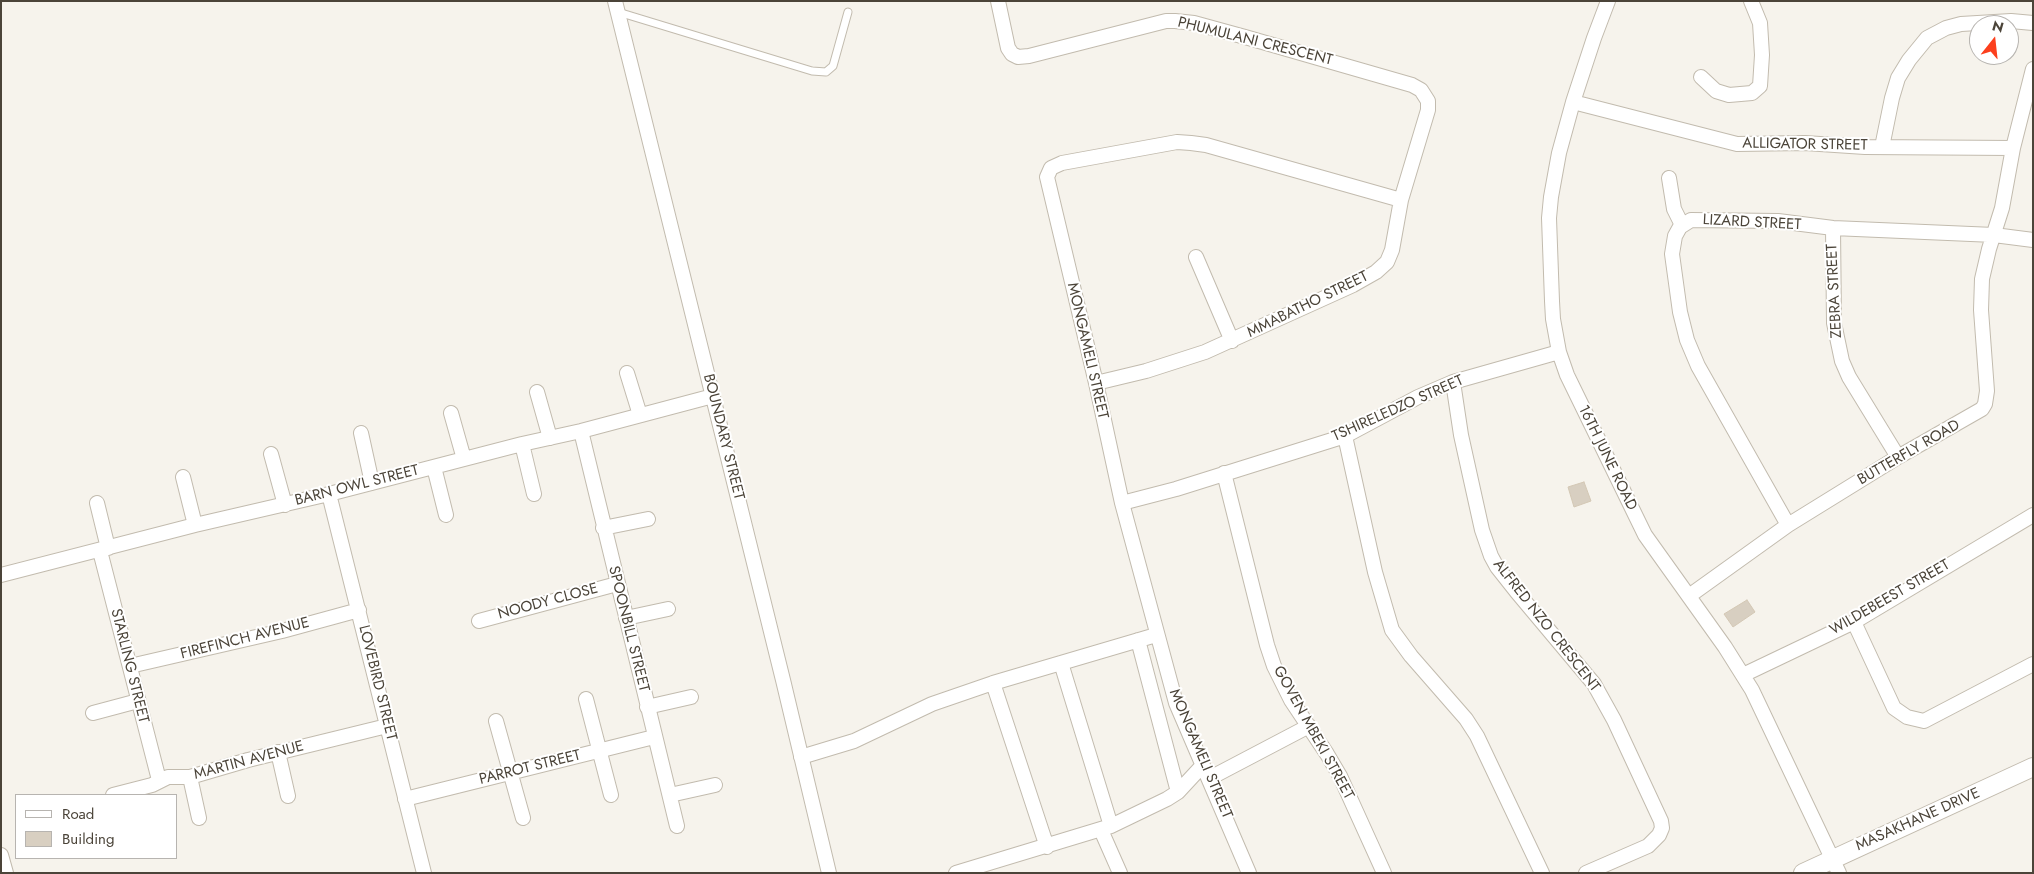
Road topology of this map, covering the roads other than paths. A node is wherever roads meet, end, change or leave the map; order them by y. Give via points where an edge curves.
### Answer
1 (998, 1) edge
2 (1608, 1) edge
3 (1751, 1) edge
4 (616, 6) edge
5 (848, 12) dead end
6 (2033, 23) edge
7 (2033, 69) edge
8 (1701, 77) dead end
9 (1428, 101) joint
10 (1573, 102) junction
11 (1882, 147) junction
12 (2013, 148) junction
13 (1669, 178) dead end
14 (1400, 200) junction
15 (1682, 225) junction
16 (1833, 228) junction
17 (1994, 235) junction
18 (2033, 240) edge
19 (1196, 257) dead end
20 (1232, 341) junction
21 (1560, 352) junction
22 (626, 373) dead end
23 (1453, 382) junction
24 (1096, 383) junction
25 (537, 392) dead end
26 (712, 396) junction
27 (452, 412) dead end
28 (640, 415) junction
29 (581, 431) junction
30 (361, 433) dead end
31 (1345, 436) junction
32 (550, 438) junction
33 (522, 444) junction
34 (271, 454) dead end
35 (1898, 457) junction
36 (464, 459) junction
37 (434, 467) junction
38 (1224, 473) junction
39 (184, 477) dead end
40 (372, 483) junction
41 (329, 494) junction
42 (534, 494) dead end
43 (97, 503) dead end
44 (1122, 503) junction
45 (285, 504) junction
46 (446, 515) dead end
47 (2033, 515) edge
48 (648, 519) dead end
49 (195, 525) junction
50 (1788, 526) junction
51 (603, 528) junction
52 (104, 549) junction
53 (1, 575) edge
54 (617, 584) junction
55 (1689, 596) junction
56 (668, 609) dead end
57 (359, 610) junction
58 (626, 618) junction
59 (479, 621) dead end
60 (1854, 622) junction
61 (1156, 634) junction
62 (1138, 640) junction
63 (1061, 663) junction
64 (2033, 664) edge
65 (130, 666) junction
66 (1743, 675) junction
67 (993, 683) junction
68 (691, 696) dead end
69 (586, 699) dead end
70 (138, 701) junction
71 (648, 708) junction
72 (93, 713) dead end
73 (496, 721) dead end
74 (387, 726) junction
75 (1309, 726) junction
76 (654, 737) junction
77 (599, 751) junction
78 (278, 752) junction
79 (801, 757) junction
80 (1203, 765) junction
81 (2033, 768) edge
82 (511, 773) junction
83 (190, 777) junction
84 (1210, 778) junction
85 (160, 780) junction
86 (715, 785) dead end
87 (1178, 792) junction
88 (118, 794) edge
89 (670, 794) junction
90 (288, 796) dead end
91 (611, 796) dead end
92 (405, 799) junction
93 (199, 818) dead end
94 (523, 818) dead end
95 (677, 826) dead end
96 (1106, 828) junction
97 (1047, 847) junction
98 (1, 855) edge
99 (1835, 866) edge
100 (998, 867) edge
101 (6, 873) edge
102 (424, 873) edge
103 (829, 873) edge
104 (956, 873) edge
105 (1120, 873) edge
106 (1249, 873) edge
107 (1384, 873) edge
108 (1542, 873) edge
109 (1586, 873) edge
110 (1802, 873) edge

1 - 9 street, PHUMULANI CRESCENT via 1008,48 1018,56 1030,56 1175,20 1236,34 1412,85 1421,90
2 - 10 street, 16TH JUNE ROAD
3 - 8 street via 1760,23 1760,86 1752,93 1729,94 1716,91
4 - 5 lane via 812,71 826,72 833,66
4 - 26 street, BOUNDARY STREET
6 - 11 street via 2011,20 1961,24 1933,34 1909,60 1898,78
7 - 12 street, BUTTERFLY ROAD
9 - 14 street, MMABATHO STREET
10 - 11 street, ALLIGATOR STREET via 1738,144
10 - 21 street, 16TH JUNE ROAD via 1556,165 1549,218 1553,319
11 - 12 street, ALLIGATOR STREET
12 - 17 street, BUTTERFLY ROAD
13 - 15 street via 1674,209
14 - 20 street, MMABATHO STREET via 1389,257 1376,272
14 - 24 street, MONGAMELI STREET via 1190,142 1056,165 1048,172 1048,182
15 - 16 street, LIZARD STREET via 1696,220 1778,221
15 - 50 street, LIZARD STREET via 1675,236 1672,254 1687,340 1698,366
16 - 17 street, LIZARD STREET
16 - 35 street, ZEBRA STREET via 1834,323 1842,361
17 - 18 street, LIZARD STREET
17 - 35 street, BUTTERFLY ROAD via 1985,265 1981,296 1985,404 1976,414
19 - 20 street
20 - 24 street, MMABATHO STREET via 1180,361
21 - 23 street, TSHIRELEDZO STREET
21 - 55 street, 16TH JUNE ROAD via 1567,375 1645,535
22 - 28 street
23 - 31 street, TSHIRELEDZO STREET
23 - 109 street, ALFRED NZO CRESCENT via 1460,435 1491,556 1594,684 1661,821 1659,835 1648,846
24 - 44 street, MONGAMELI STREET
25 - 32 street
26 - 28 street, BARN OWL STREET
26 - 79 street, BOUNDARY STREET
27 - 36 street
28 - 29 street, BARN OWL STREET
29 - 32 street, BARN OWL STREET
29 - 51 street, SPOONBILL STREET
30 - 40 street
31 - 38 street, TSHIRELEDZO STREET
31 - 108 street via 1375,572 1392,630 1477,736
32 - 33 street, BARN OWL STREET
33 - 36 street, BARN OWL STREET
33 - 42 street
34 - 45 street
35 - 50 street, BUTTERFLY ROAD
36 - 37 street, BARN OWL STREET
37 - 40 street, BARN OWL STREET
37 - 46 street
38 - 44 street, TSHIRELEDZO STREET
38 - 75 street, GOVEN MBEKI STREET via 1270,655 1291,700
39 - 49 street
40 - 41 street, BARN OWL STREET
41 - 45 street, BARN OWL STREET
41 - 57 street, LOVEBIRD STREET
43 - 52 street, STARLING STREET
44 - 61 street, MONGAMELI STREET
45 - 49 street, BARN OWL STREET
47 - 60 street, WILDEBEEST STREET
48 - 51 street
49 - 52 street, BARN OWL STREET
50 - 55 street, BUTTERFLY ROAD
51 - 54 street, SPOONBILL STREET
52 - 53 street, BARN OWL STREET
52 - 65 street, STARLING STREET
54 - 58 street, SPOONBILL STREET
54 - 59 street, NOODY CLOSE
55 - 66 street, 16TH JUNE ROAD
56 - 58 street
57 - 65 street, FIREFINCH AVENUE
57 - 74 street, LOVEBIRD STREET
58 - 71 street, SPOONBILL STREET
60 - 64 street via 1894,708 1907,718 1924,720
60 - 66 street, WILDEBEEST STREET
61 - 62 street
61 - 80 street, MONGAMELI STREET via 1176,703
62 - 63 street
62 - 87 street
63 - 67 street
63 - 96 street
65 - 70 street, STARLING STREET
66 - 99 street, 16TH JUNE ROAD
67 - 79 street via 932,704 854,741
67 - 97 street
68 - 71 street
69 - 77 street
70 - 72 street
70 - 85 street, STARLING STREET
71 - 76 street, SPOONBILL STREET
73 - 82 street
74 - 78 street, MARTIN AVENUE
74 - 92 street, LOVEBIRD STREET
75 - 84 street
75 - 107 street, GOVEN MBEKI STREET via 1340,776
76 - 77 street, PARROT STREET
76 - 89 street, SPOONBILL STREET
77 - 82 street, PARROT STREET
77 - 91 street
78 - 83 street, MARTIN AVENUE
78 - 90 street
79 - 103 street, BOUNDARY STREET
80 - 84 street, MONGAMELI STREET
80 - 87 street
81 - 99 street, MASAKHANE DRIVE
82 - 92 street, PARROT STREET
82 - 94 street
83 - 85 street, MARTIN AVENUE
83 - 93 street
84 - 106 street, MONGAMELI STREET
85 - 88 street, MARTIN AVENUE via 152,786
86 - 89 street
87 - 96 street
89 - 95 street, SPOONBILL STREET
92 - 102 street, LOVEBIRD STREET
96 - 97 street
96 - 105 street
97 - 100 street
98 - 101 street
99 - 110 street, MASAKHANE DRIVE
100 - 104 street

